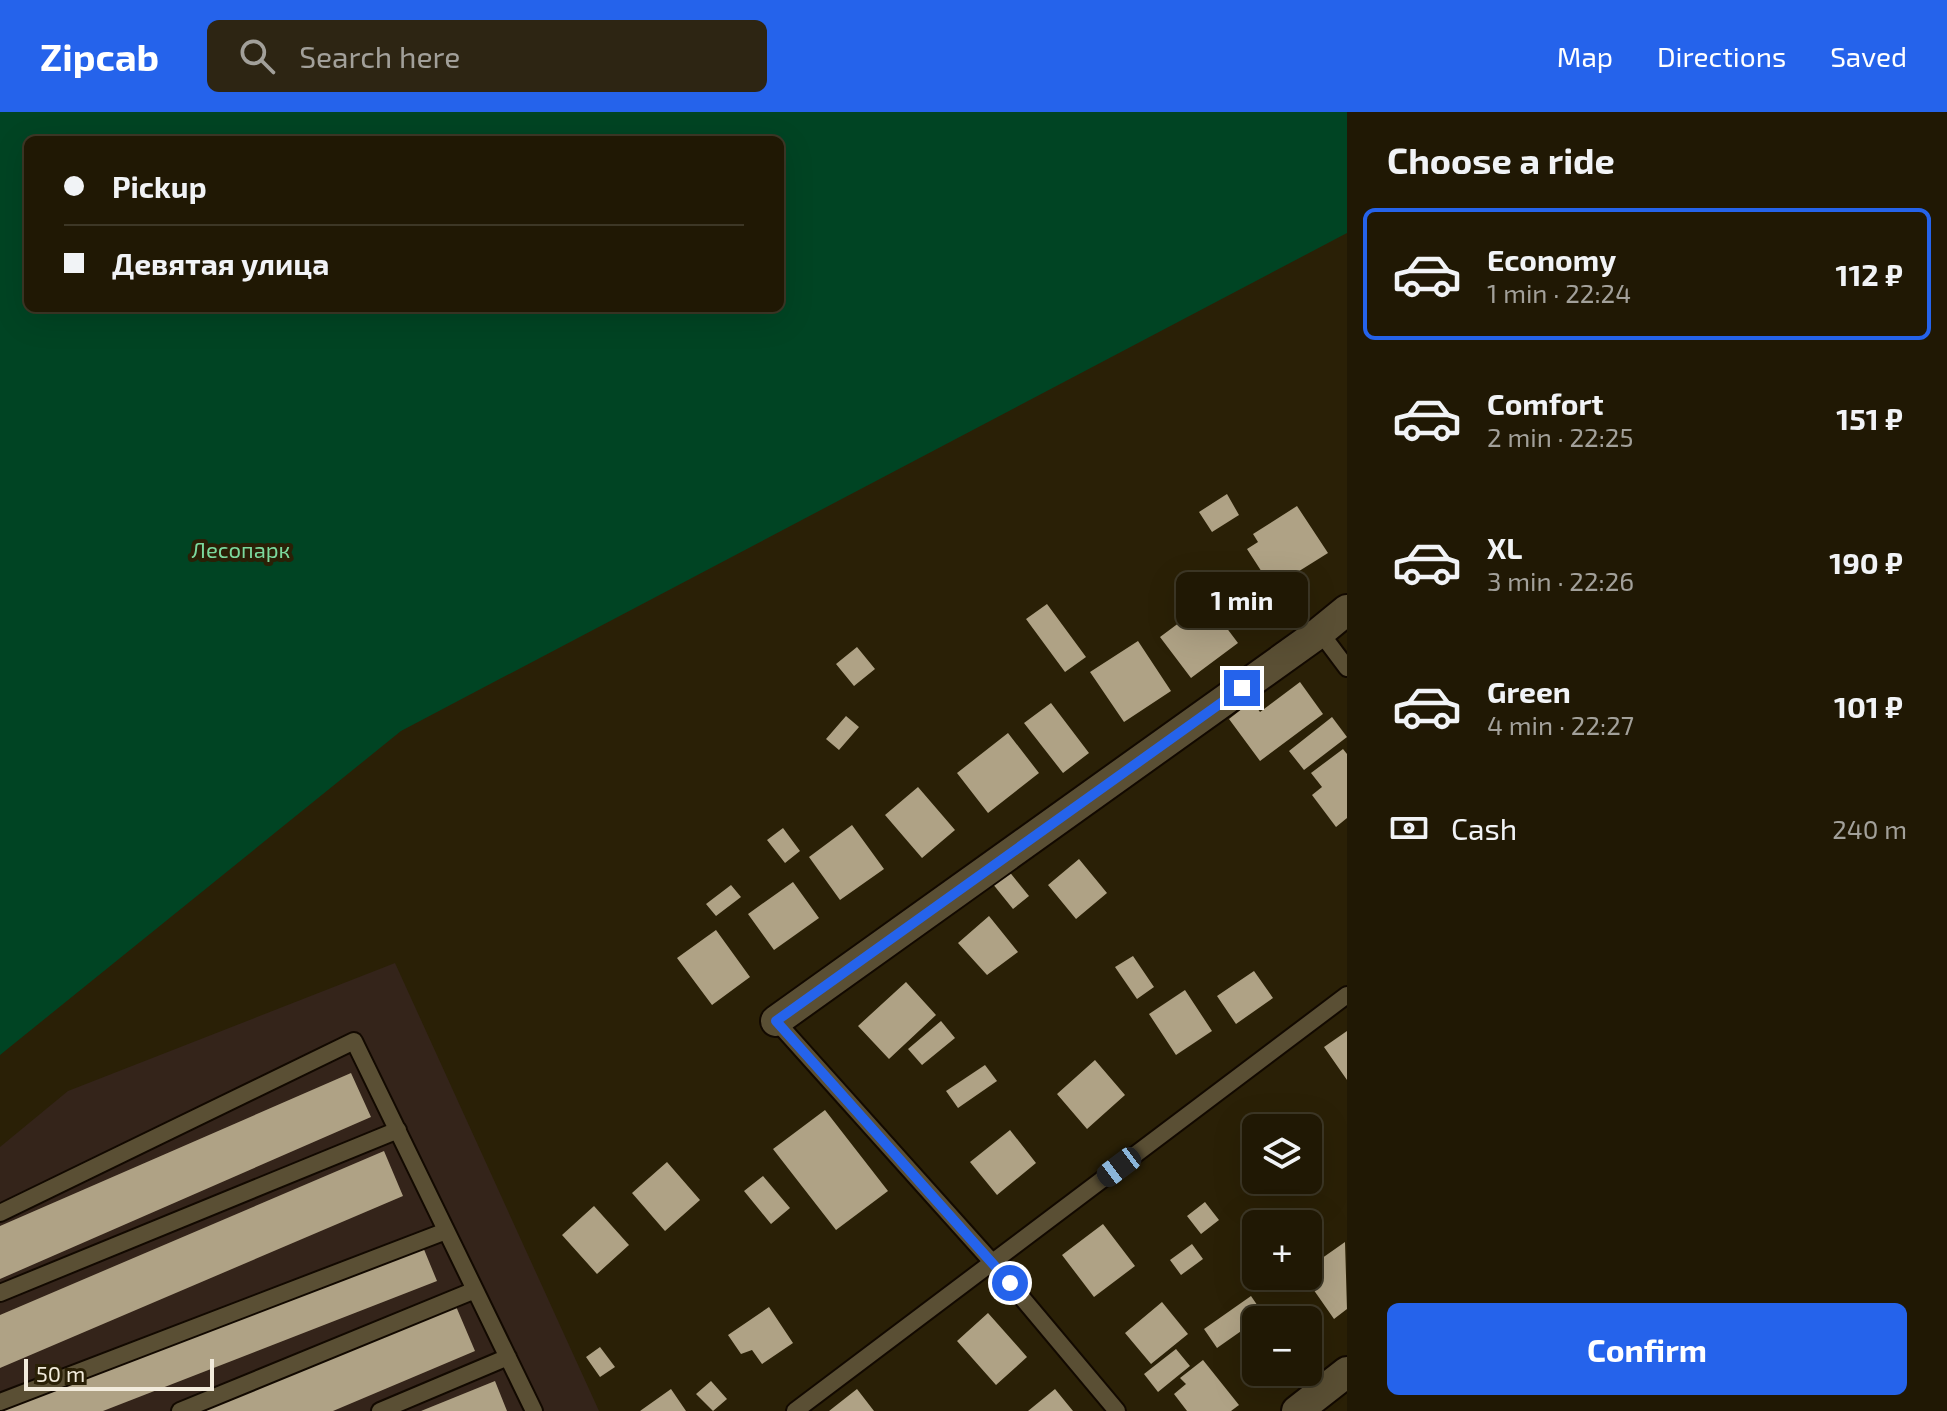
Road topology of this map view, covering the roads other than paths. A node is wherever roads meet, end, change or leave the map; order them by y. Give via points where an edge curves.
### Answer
1 (1347, 610) edge
2 (1320, 632) junction
3 (1347, 668) edge
4 (1347, 995) edge
5 (776, 1021) joint
6 (398, 1130) junction
7 (0, 1213) edge
8 (446, 1231) junction
9 (992, 1262) junction
10 (475, 1290) junction
11 (0, 1293) edge
12 (508, 1357) junction
13 (1347, 1372) edge
14 (0, 1402) edge
15 (180, 1411) edge
16 (380, 1411) edge
17 (534, 1411) edge
18 (795, 1411) edge
19 (1117, 1411) edge
20 (1297, 1411) edge

1 - 2 street
2 - 3 lane
2 - 5 street
4 - 9 lane
5 - 9 lane
6 - 7 lane via 354,1041
6 - 8 lane
6 - 11 lane
8 - 10 lane
8 - 14 lane
9 - 18 lane
9 - 19 lane
10 - 12 lane
10 - 15 lane
12 - 16 lane
12 - 17 lane
13 - 20 street

